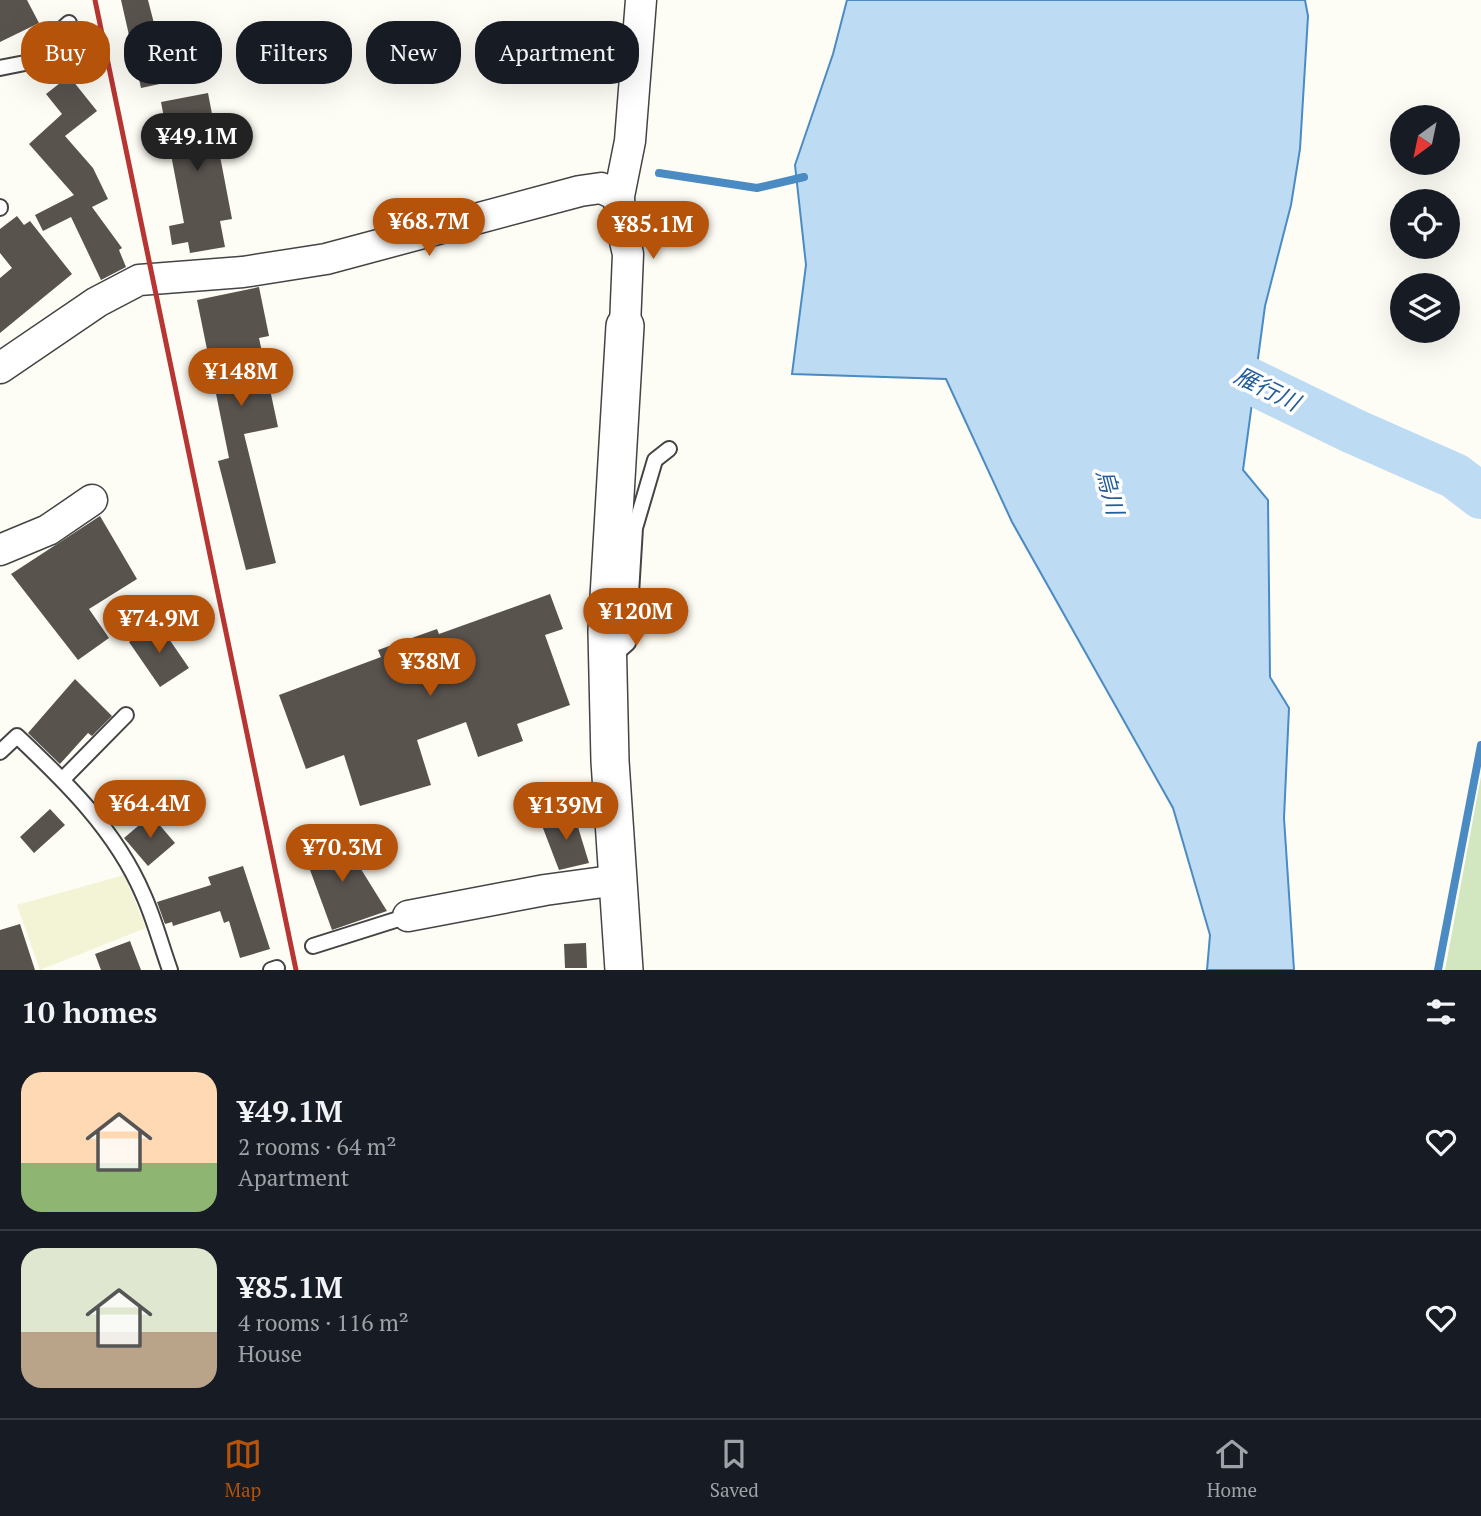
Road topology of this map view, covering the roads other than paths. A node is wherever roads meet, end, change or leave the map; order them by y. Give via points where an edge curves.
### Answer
1 (641, 0) edge
2 (21, 64) edge
3 (0, 68) edge
4 (619, 196) junction
5 (625, 326) joint
6 (0, 368) edge
7 (669, 449) dead end
8 (92, 500) dead end
9 (0, 550) edge
10 (608, 662) junction
11 (126, 715) dead end
12 (0, 752) edge
13 (63, 779) junction
14 (618, 880) junction
15 (408, 916) joint
16 (313, 946) dead end
17 (170, 970) edge
18 (624, 970) edge

1 - 4 street via 629,141
2 - 3 lane
4 - 5 street via 628,254
4 - 6 street via 601,188 580,191 288,267 139,279
5 - 10 street
7 - 10 lane via 655,460 635,528 628,643
8 - 9 street via 48,530
10 - 14 street
11 - 13 lane
12 - 13 lane via 17,736
13 - 17 lane via 110,834 143,893
14 - 15 street
14 - 18 street
15 - 16 lane

